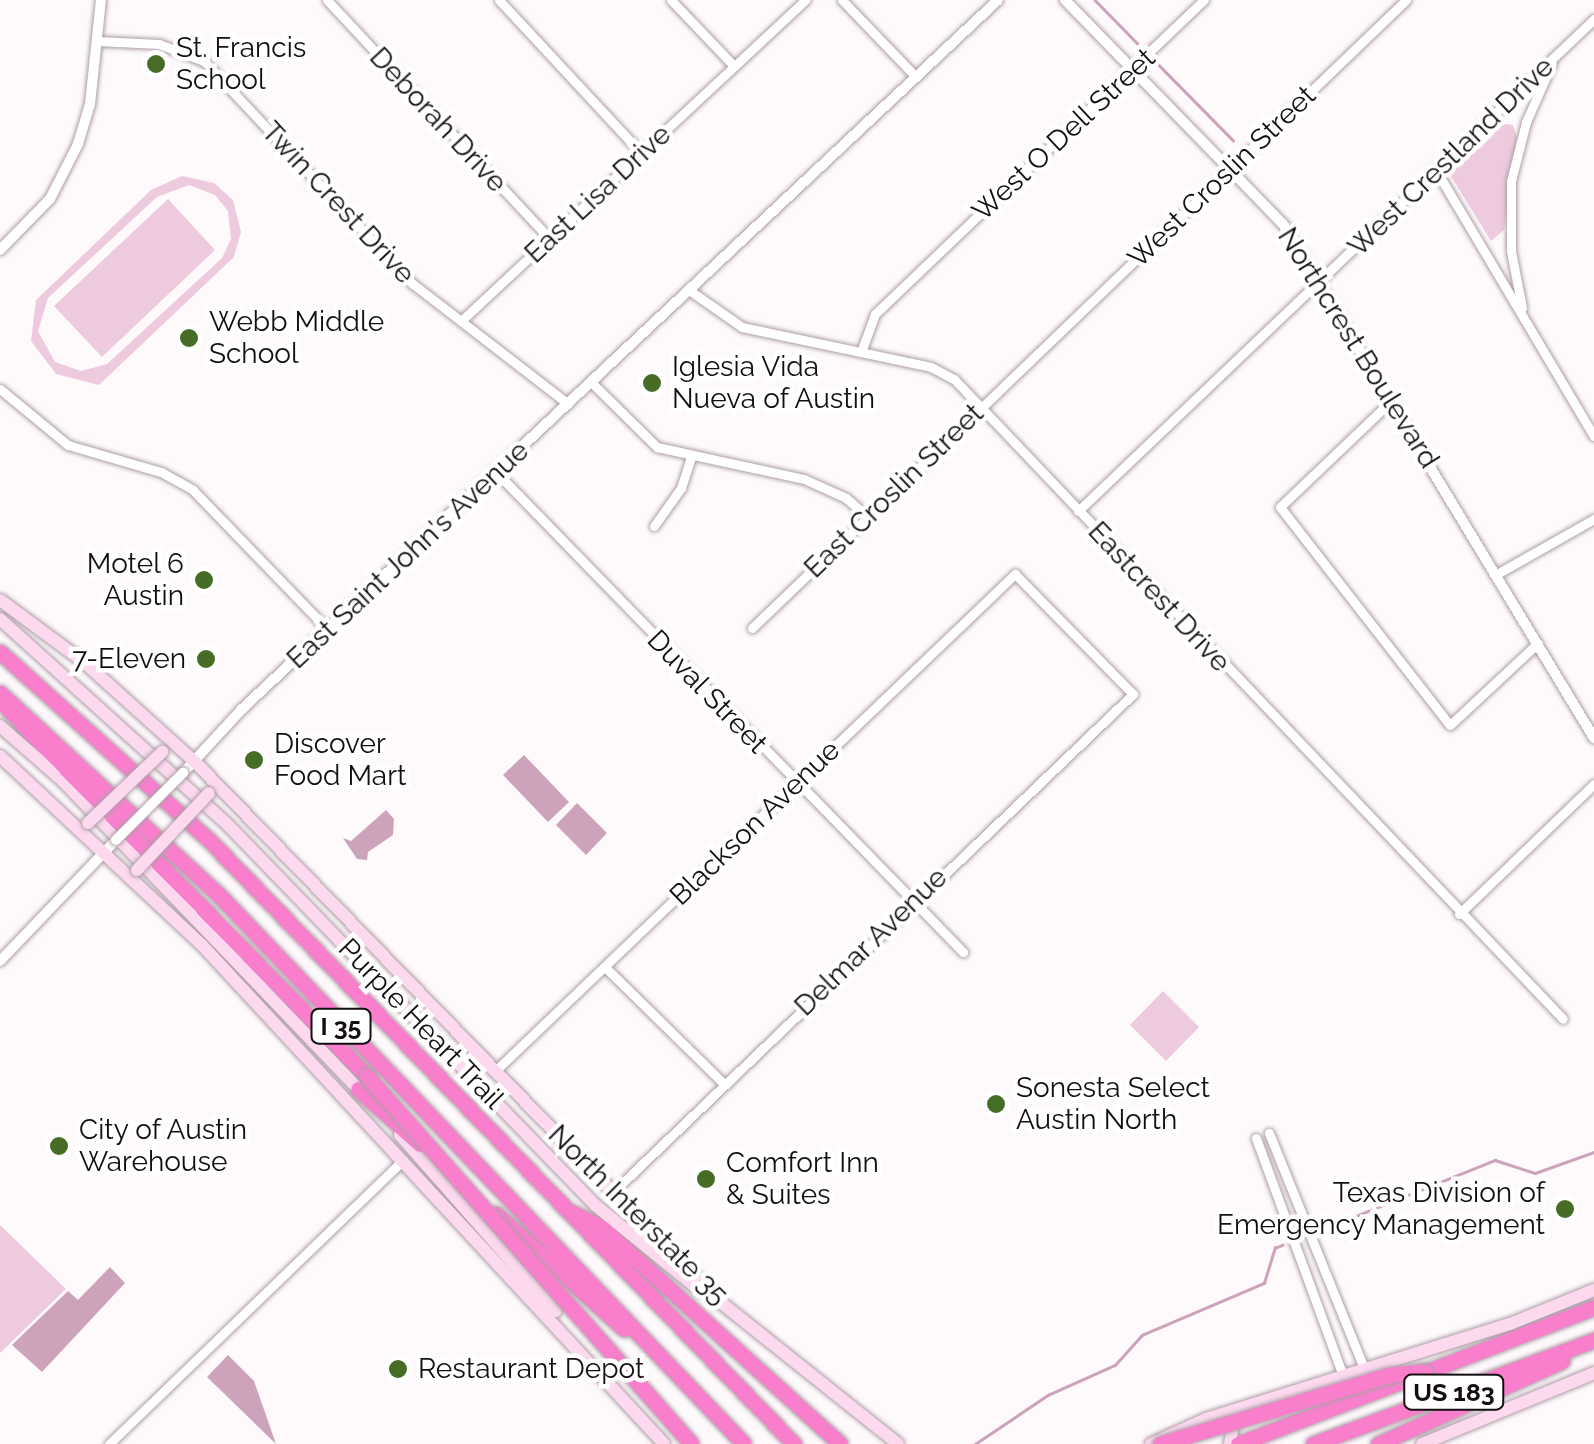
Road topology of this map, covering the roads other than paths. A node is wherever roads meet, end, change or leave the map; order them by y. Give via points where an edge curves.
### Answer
1 (100, 0) edge
2 (327, 0) edge
3 (499, 0) edge
4 (671, 0) edge
5 (805, 0) edge
6 (842, 0) edge
7 (998, 0) edge
8 (1065, 0) edge
9 (1204, 0) edge
10 (1406, 0) edge
11 (1594, 19) edge
12 (97, 42) junction
13 (1556, 56) junction
14 (734, 66) junction
15 (1134, 69) junction
16 (916, 77) junction
17 (641, 153) junction
18 (1230, 169) junction
19 (1436, 172) junction
20 (550, 239) junction
21 (0, 250) edge
22 (1319, 285) junction
23 (689, 290) junction
24 (461, 321) junction
25 (1526, 323) junction
26 (860, 352) junction
27 (1037, 354) joint
28 (591, 382) junction
29 (0, 388) edge
30 (1392, 400) junction
31 (568, 404) junction
32 (982, 407) junction
33 (1594, 436) edge
34 (692, 455) junction
35 (496, 472) junction
36 (1078, 511) junction
37 (867, 516) junction
38 (1594, 519) edge
39 (654, 526) dead end
40 (1495, 575) junction
41 (0, 600) edge
42 (0, 619) edge
43 (752, 628) dead end
44 (328, 630) junction
45 (1538, 643) junction
46 (0, 652) edge
47 (1133, 694) joint
48 (0, 696) edge
49 (0, 726) edge
50 (162, 733) junction
51 (1594, 738) edge
52 (0, 756) edge
53 (194, 761) junction
54 (796, 782) junction
55 (1594, 784) edge
56 (228, 795) junction
57 (66, 819) junction
58 (102, 854) junction
59 (138, 886) junction
60 (913, 901) junction
61 (1460, 914) junction
62 (963, 952) dead end
63 (0, 960) edge
64 (607, 969) junction
65 (1563, 1019) dead end
66 (494, 1072) junction
67 (362, 1083) junction
68 (724, 1084) junction
69 (1269, 1133) dead end
70 (1256, 1138) dead end
71 (404, 1158) junction
72 (612, 1193) junction
73 (562, 1208) junction
74 (1594, 1290) edge
75 (719, 1301) junction
76 (1594, 1308) edge
77 (1594, 1340) edge
78 (590, 1361) junction
79 (1363, 1366) junction
80 (674, 1369) junction
81 (1424, 1371) junction
82 (1342, 1373) junction
83 (1594, 1373) edge
84 (1251, 1406) junction
85 (108, 1444) edge
86 (664, 1444) edge
87 (691, 1444) edge
88 (744, 1444) edge
89 (794, 1444) edge
90 (840, 1444) edge
91 (898, 1444) edge
92 (1151, 1444) edge
93 (1160, 1444) edge
94 (1230, 1444) edge
95 (1238, 1444) edge
96 (1313, 1444) edge
97 (1378, 1444) edge
98 (1422, 1444) edge

1 - 12 street
2 - 20 street, Deborah Drive
3 - 17 street
4 - 14 street
5 - 14 street, East Lisa Drive
6 - 16 street
7 - 16 street, East Saint John's Avenue
8 - 15 street, Northcrest Boulevard
9 - 15 street, West O Dell Street
10 - 18 street, West Croslin Street
11 - 13 street, West Crestland Drive
12 - 21 street via 87,114 65,174 38,214
12 - 24 street, Twin Crest Drive via 160,44 204,61 413,284
13 - 19 street, West Crestland Drive
13 - 25 street via 1526,122 1511,181 1511,251
14 - 17 street, East Lisa Drive
15 - 18 street, Northcrest Boulevard
15 - 26 street, West O Dell Street via 874,314
16 - 23 street, East Saint John's Avenue
17 - 20 street, East Lisa Drive
18 - 22 street, Northcrest Boulevard via 1283,224
18 - 27 street, West Croslin Street
19 - 22 street, West Crestland Drive
19 - 25 street
20 - 24 street, East Lisa Drive
22 - 30 street, Northcrest Boulevard
22 - 36 street, West Crestland Drive
23 - 26 street, Eastcrest Drive via 742,328
23 - 28 street, East Saint John's Avenue
24 - 31 street, Twin Crest Drive
25 - 33 street
26 - 32 street, Eastcrest Drive via 940,370
27 - 32 street, East Croslin Street
28 - 31 street, East Saint John's Avenue
28 - 34 street via 648,440
29 - 44 street via 68,445 161,472 193,490
30 - 40 street, Northcrest Boulevard
30 - 45 street via 1280,507 1450,725
31 - 35 street, East Saint John's Avenue
32 - 36 street, Eastcrest Drive
32 - 37 street, East Croslin Street
34 - 37 street via 804,479
34 - 39 street
35 - 44 street, East Saint John's Avenue
35 - 54 street, Duval Street
36 - 61 street, Eastcrest Drive
37 - 43 street, East Croslin Street
38 - 40 street
40 - 45 street, Northcrest Boulevard
41 - 50 main road, North Interstate 35
42 - 75 main road via 226,822 595,1205
44 - 53 street, East Saint John's Avenue
45 - 51 street, Northcrest Boulevard
46 - 73 highway, Purple Heart Trail / I 35 via 208,840
47 - 54 street, Blackson Avenue via 1015,574
47 - 60 street, Delmar Avenue
48 - 67 highway
48 - 80 highway, Purple Heart Trail / I 35 via 217,894
49 - 67 main road
50 - 53 main road, North Interstate 35
50 - 57 main road, bridge via 162,752 88,823
52 - 57 main road
53 - 56 main road, North Interstate 35
53 - 58 street, East Saint John's Avenue, bridge
54 - 60 street, Duval Street
54 - 64 street, Blackson Avenue
55 - 61 street
56 - 59 main road, bridge via 209,793 137,870
56 - 66 main road, North Interstate 35
57 - 58 main road
58 - 59 main road
58 - 63 street, East Saint John's Avenue
59 - 71 main road
60 - 62 street, Duval Street
60 - 68 street, Delmar Avenue
61 - 65 street, Eastcrest Drive
64 - 66 street, Blackson Avenue
64 - 68 street
66 - 72 main road, North Interstate 35
67 - 78 main road via 548,1300
67 - 80 highway
67 - 87 highway, bridge
68 - 72 street, Delmar Avenue
69 - 79 street
70 - 82 street
71 - 78 main road
71 - 85 street
72 - 75 main road, North Interstate 35
73 - 89 highway, Purple Heart Trail / I 35
73 - 90 highway via 602,1228
74 - 79 main road via 1510,1324
75 - 91 main road, North Interstate 35
76 - 81 highway, US 183
77 - 96 highway, US 183
77 - 97 highway
78 - 86 main road
79 - 82 main road
80 - 88 highway, Purple Heart Trail / I 35
81 - 93 highway, bridge via 1388,1375
81 - 95 highway, US 183, bridge
82 - 84 main road
83 - 98 main road
84 - 92 main road
84 - 94 main road via 1228,1427

